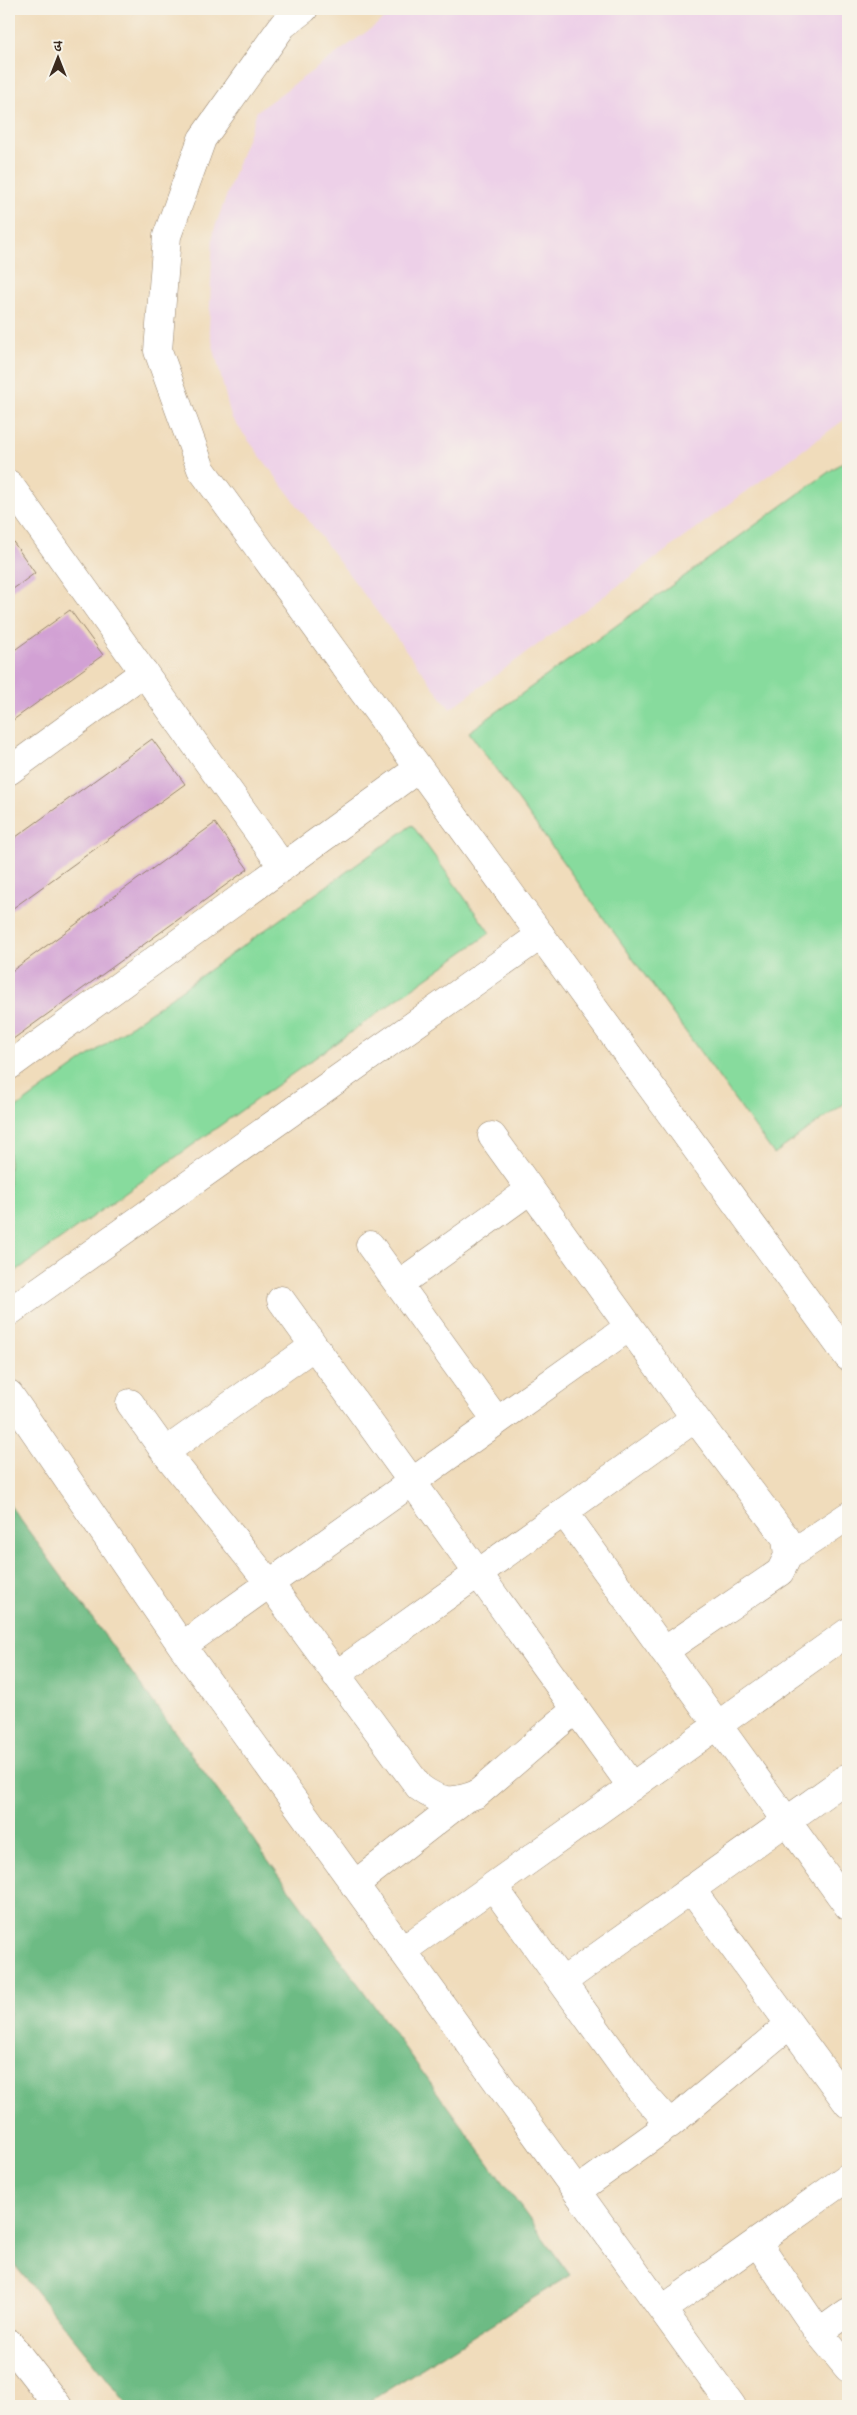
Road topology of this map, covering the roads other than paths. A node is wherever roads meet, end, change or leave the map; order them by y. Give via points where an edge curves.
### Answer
1 (304, 9) edge
2 (9, 484) edge
3 (144, 672) junction
4 (419, 768) junction
5 (9, 771) edge
6 (283, 867) junction
7 (541, 935) junction
8 (9, 1066) edge
9 (492, 1136) dead end
10 (530, 1190) junction
11 (370, 1245) dead end
12 (399, 1284) junction
13 (280, 1300) dead end
14 (9, 1312) edge
15 (629, 1327) junction
16 (314, 1346) junction
17 (848, 1357) edge
18 (9, 1394) edge
19 (130, 1404) dead end
20 (695, 1418) junction
21 (497, 1421) junction
22 (165, 1452) junction
23 (412, 1482) junction
24 (564, 1512) junction
25 (848, 1516) edge
26 (788, 1556) junction
27 (478, 1574) junction
28 (269, 1583) junction
29 (848, 1632) edge
30 (182, 1646) junction
31 (664, 1650) junction
32 (336, 1675) junction
33 (576, 1709) junction
34 (718, 1725) junction
35 (848, 1777) edge
36 (632, 1787) junction
37 (463, 1800) junction
38 (787, 1821) junction
39 (354, 1884) junction
40 (493, 1886) junction
41 (692, 1889) junction
42 (848, 1906) edge
43 (402, 1951) junction
44 (562, 1982) junction
45 (789, 2025) junction
46 (848, 2104) edge
47 (670, 2124) junction
48 (848, 2178) edge
49 (577, 2191) junction
50 (757, 2242) junction
51 (663, 2309) junction
52 (848, 2312) edge
53 (819, 2333) junction
54 (9, 2343) edge
55 (848, 2368) edge
56 (58, 2406) edge
57 (732, 2406) edge

1 - 4 street via 283,25 202,139 167,236 158,351 201,468
2 - 3 street
3 - 5 street
3 - 6 street
4 - 6 street
4 - 7 street
6 - 8 street
7 - 14 street
7 - 17 street
9 - 10 street
10 - 12 street
10 - 15 street
11 - 12 street
12 - 21 street
13 - 16 street
15 - 20 street
15 - 21 street
16 - 22 street
16 - 23 street
18 - 30 street
19 - 22 street
20 - 24 street
20 - 26 street via 786,1538
21 - 23 street
22 - 28 street
23 - 27 street
23 - 28 street
24 - 27 street
24 - 31 street
25 - 26 street
26 - 31 street via 780,1572
27 - 32 street
27 - 33 street
28 - 30 street
28 - 32 street
29 - 34 street
30 - 39 street
31 - 34 street
32 - 37 street via 419,1787 432,1797
33 - 36 street
33 - 37 street via 477,1794
34 - 36 street
34 - 38 street
35 - 38 street
36 - 40 street
37 - 39 street
38 - 41 street
38 - 42 street
39 - 43 street
40 - 43 street
40 - 44 street
41 - 44 street
41 - 45 street
43 - 49 street
44 - 47 street via 639,2089
45 - 46 street
45 - 47 street
47 - 49 street
48 - 50 street
49 - 51 street
50 - 51 street
50 - 53 street
51 - 57 street
52 - 53 street
53 - 55 street
54 - 56 street

